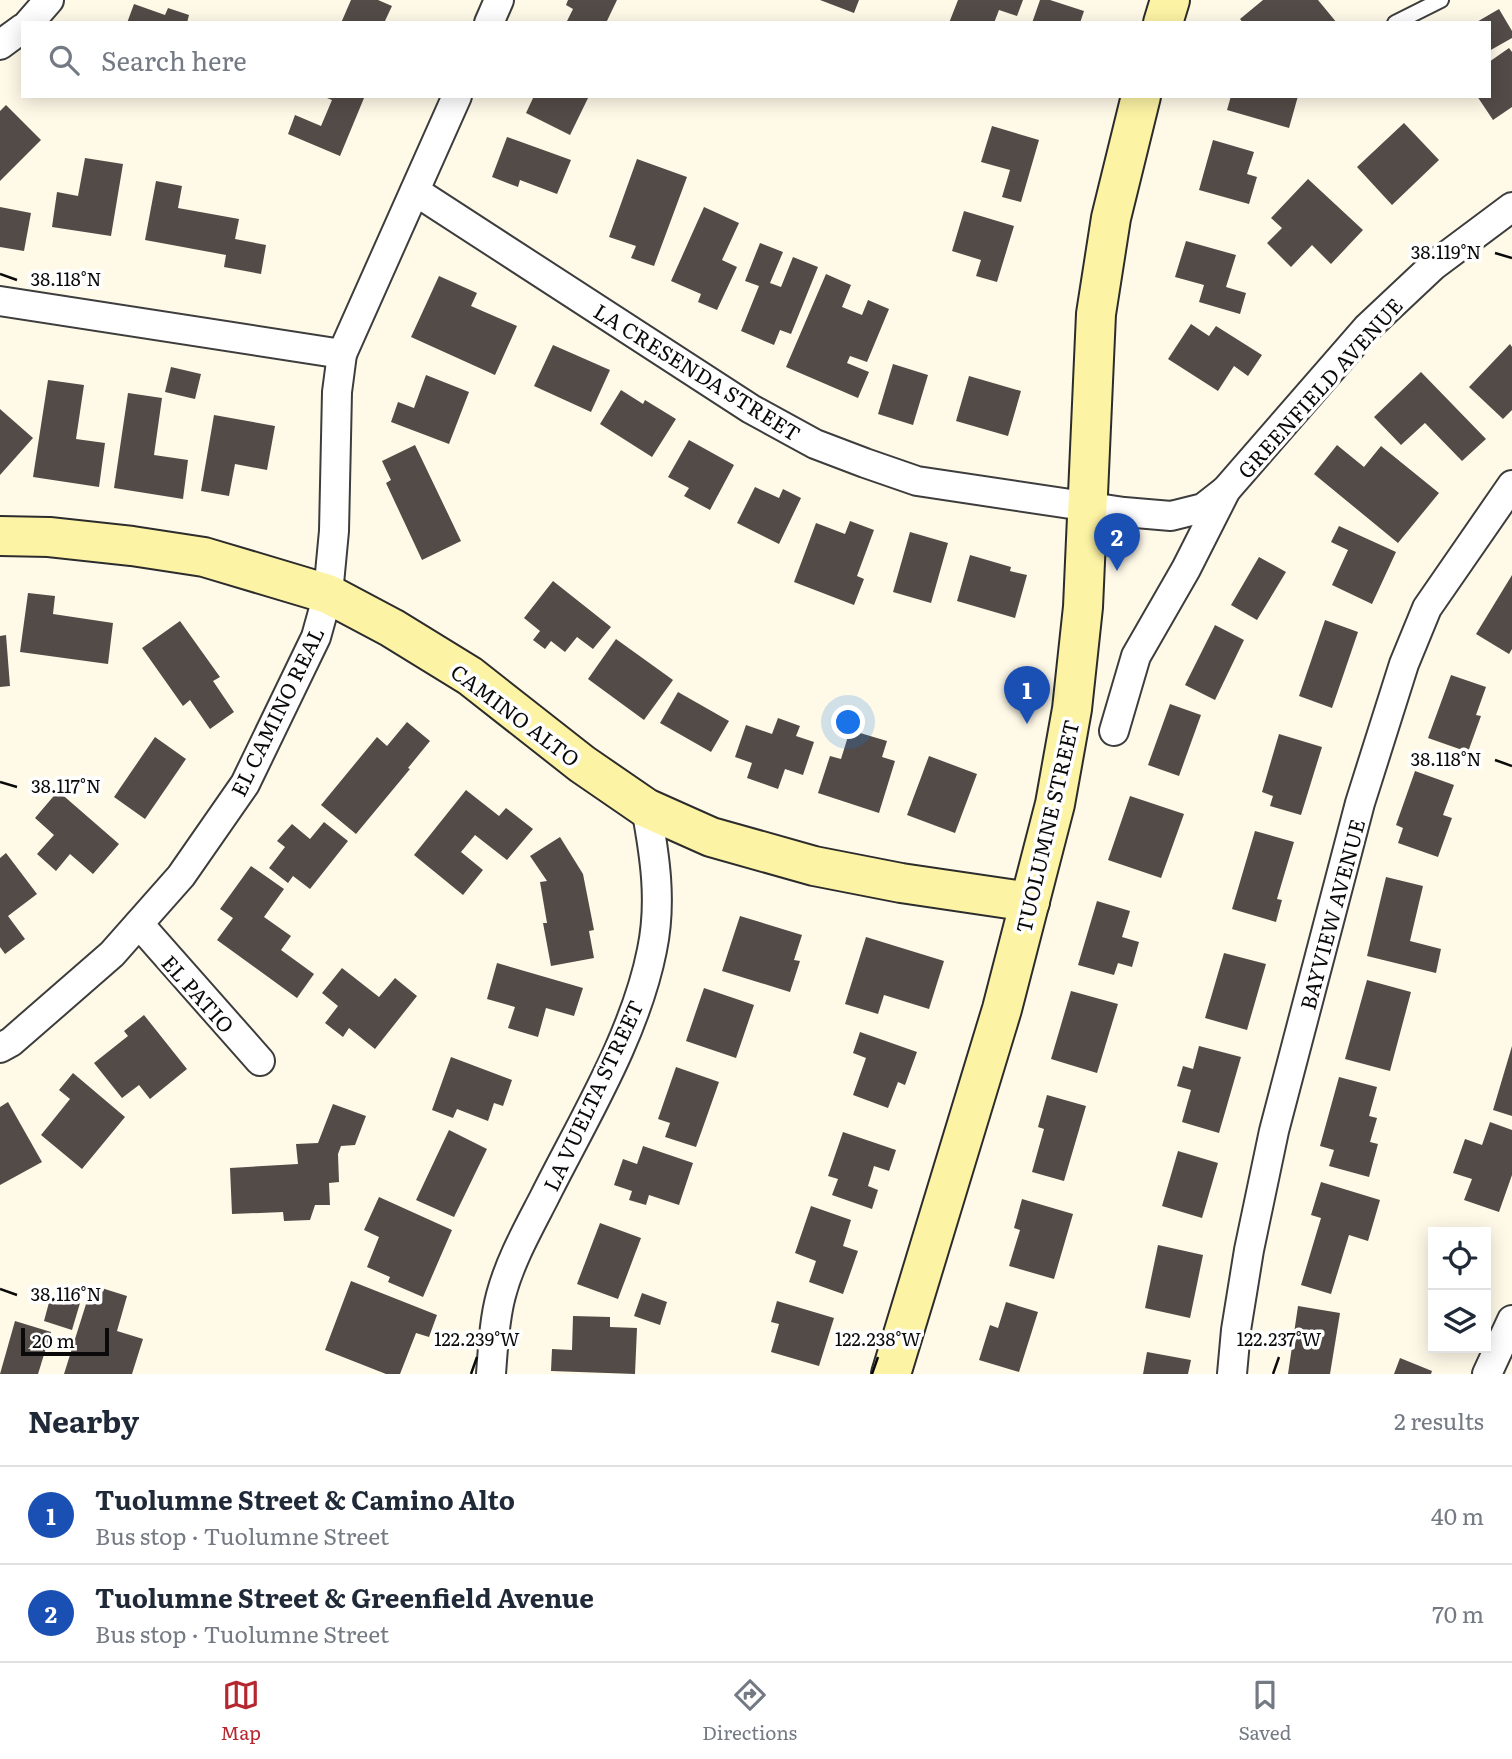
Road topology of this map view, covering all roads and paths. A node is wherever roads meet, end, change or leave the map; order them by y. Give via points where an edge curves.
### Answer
1 (49, 0) edge
2 (499, 0) edge
3 (1170, 0) edge
4 (1441, 0) edge
5 (31, 21) edge
6 (490, 21) edge
7 (1164, 21) edge
8 (1399, 21) edge
9 (21, 29) edge
10 (0, 45) edge
11 (456, 98) edge
12 (1141, 98) edge
13 (415, 191) junction
14 (1512, 207) edge
15 (0, 302) edge
16 (342, 354) junction
17 (1512, 485) edge
18 (1226, 490) junction
19 (1088, 506) junction
20 (0, 536) edge
21 (328, 594) junction
22 (1114, 731) dead end
23 (646, 808) junction
24 (1030, 902) junction
25 (139, 924) junction
26 (0, 1048) edge
27 (260, 1061) dead end
28 (1512, 1320) edge
29 (491, 1374) edge
30 (891, 1374) edge
31 (1232, 1374) edge
32 (1487, 1374) edge

1 - 5 street
2 - 6 street
3 - 7 main road
4 - 8 lane
9 - 10 street
11 - 13 street, EL CAMINO REAL
12 - 19 main road, TUOLUMNE STREET via 1104,257 1096,314
13 - 16 street, EL CAMINO REAL
13 - 19 street, LA CRESENDA STREET via 751,409 815,444 917,481
14 - 18 street, GREENFIELD AVENUE via 1433,266 1367,328
15 - 16 street
16 - 21 street, EL CAMINO REAL
17 - 31 street, BAYVIEW AVENUE via 1427,608 1404,664 1360,803 1272,1144 1249,1250
18 - 19 street, GREENFIELD AVENUE via 1203,508 1171,516
18 - 22 street, GREENFIELD AVENUE via 1136,656
19 - 24 main road, TUOLUMNE STREET via 1072,709 1055,804
20 - 21 main road, CAMINO ALTO via 49,537 204,557
21 - 23 main road, CAMINO ALTO via 470,676
21 - 25 street, EL CAMINO REAL via 316,637 245,784 181,876
23 - 24 main road, CAMINO ALTO via 711,837 814,866
23 - 29 street, LA VUELTA STREET via 657,863 652,950 634,1013 518,1249 501,1295
24 - 30 main road, TUOLUMNE STREET
25 - 26 street, EL CAMINO REAL via 112,954
25 - 27 street, EL PATIO
28 - 32 street

